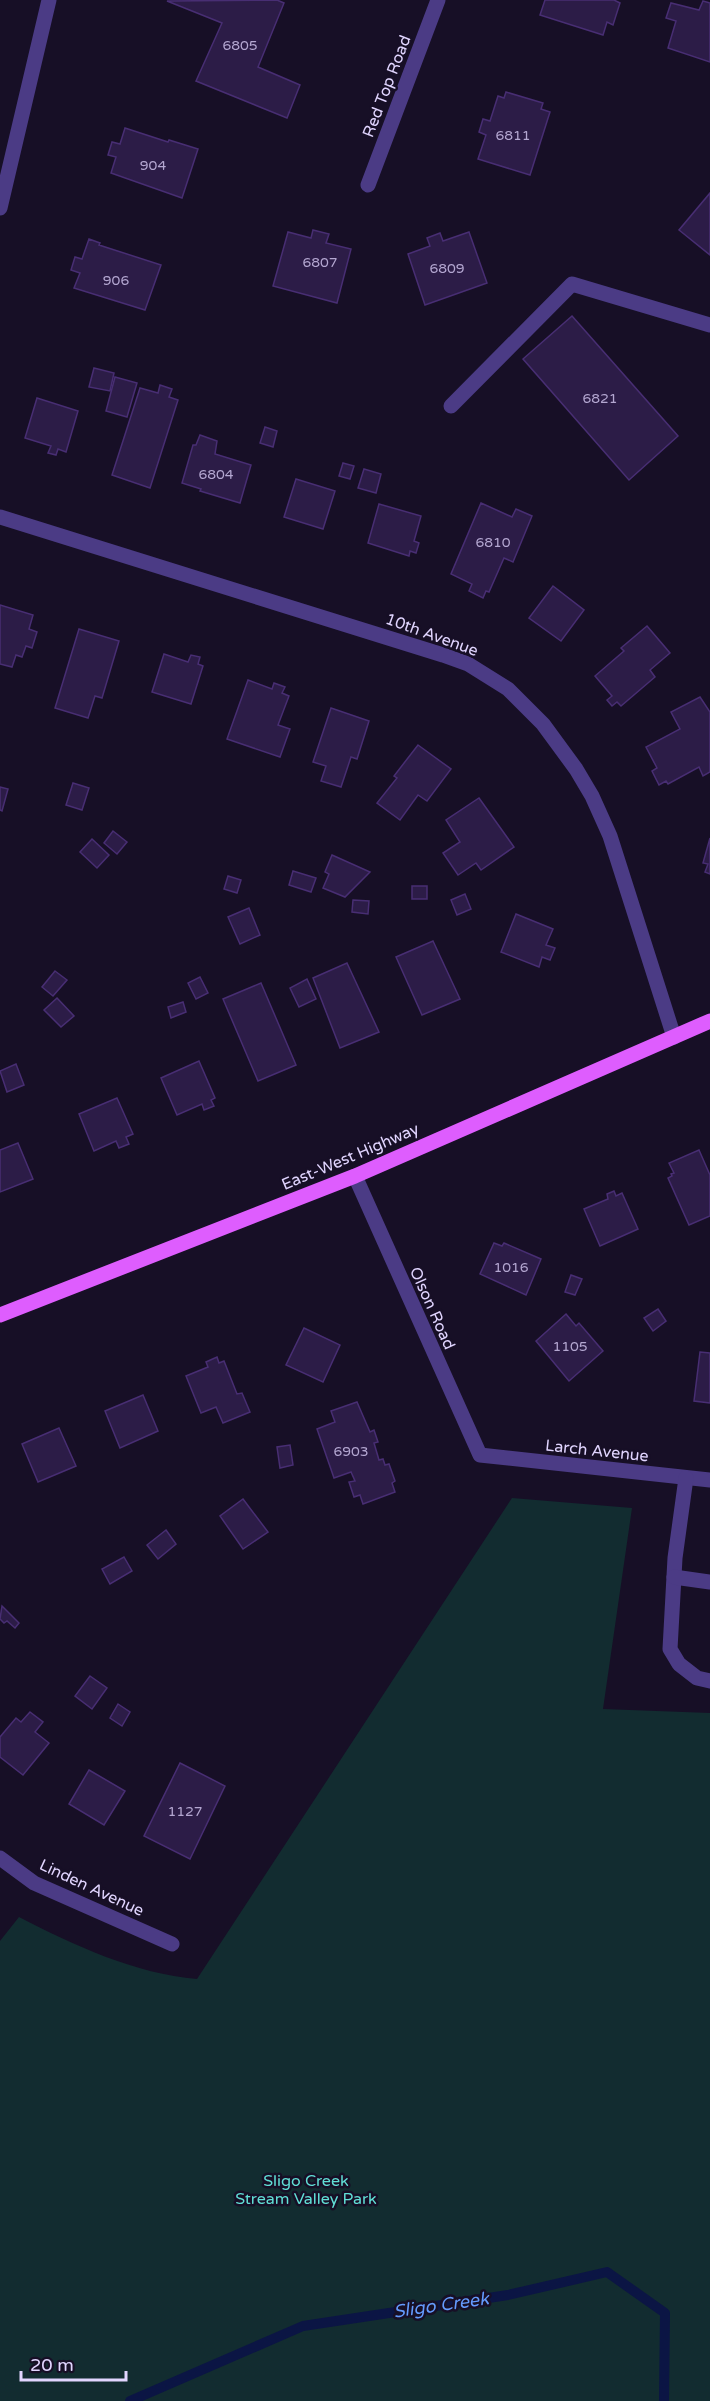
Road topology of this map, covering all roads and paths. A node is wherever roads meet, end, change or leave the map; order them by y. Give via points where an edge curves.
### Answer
1 (49, 0) edge
2 (438, 0) edge
3 (368, 185) dead end
4 (0, 208) edge
5 (710, 325) edge
6 (451, 406) dead end
7 (0, 516) edge
8 (710, 1021) edge
9 (674, 1037) junction
10 (355, 1176) junction
11 (0, 1315) edge
12 (480, 1455) joint
13 (686, 1478) junction
14 (710, 1480) edge
15 (674, 1577) junction
16 (710, 1582) edge
17 (710, 1681) edge
18 (0, 1858) edge
19 (172, 1944) dead end

1 - 4 street
2 - 3 street, Red Top Road
5 - 6 street via 572,284
7 - 9 street, 10th Avenue via 443,654 468,664 508,689 543,724 592,796 610,836
8 - 9 main road, East-West Highway
9 - 10 main road, East-West Highway
10 - 11 main road, East-West Highway
10 - 12 street, Olson Road
12 - 13 street, Larch Avenue
13 - 14 street, Larch Avenue
13 - 15 street
15 - 16 street
15 - 17 street via 670,1649 679,1664 697,1678
18 - 19 street, Linden Avenue via 34,1883

